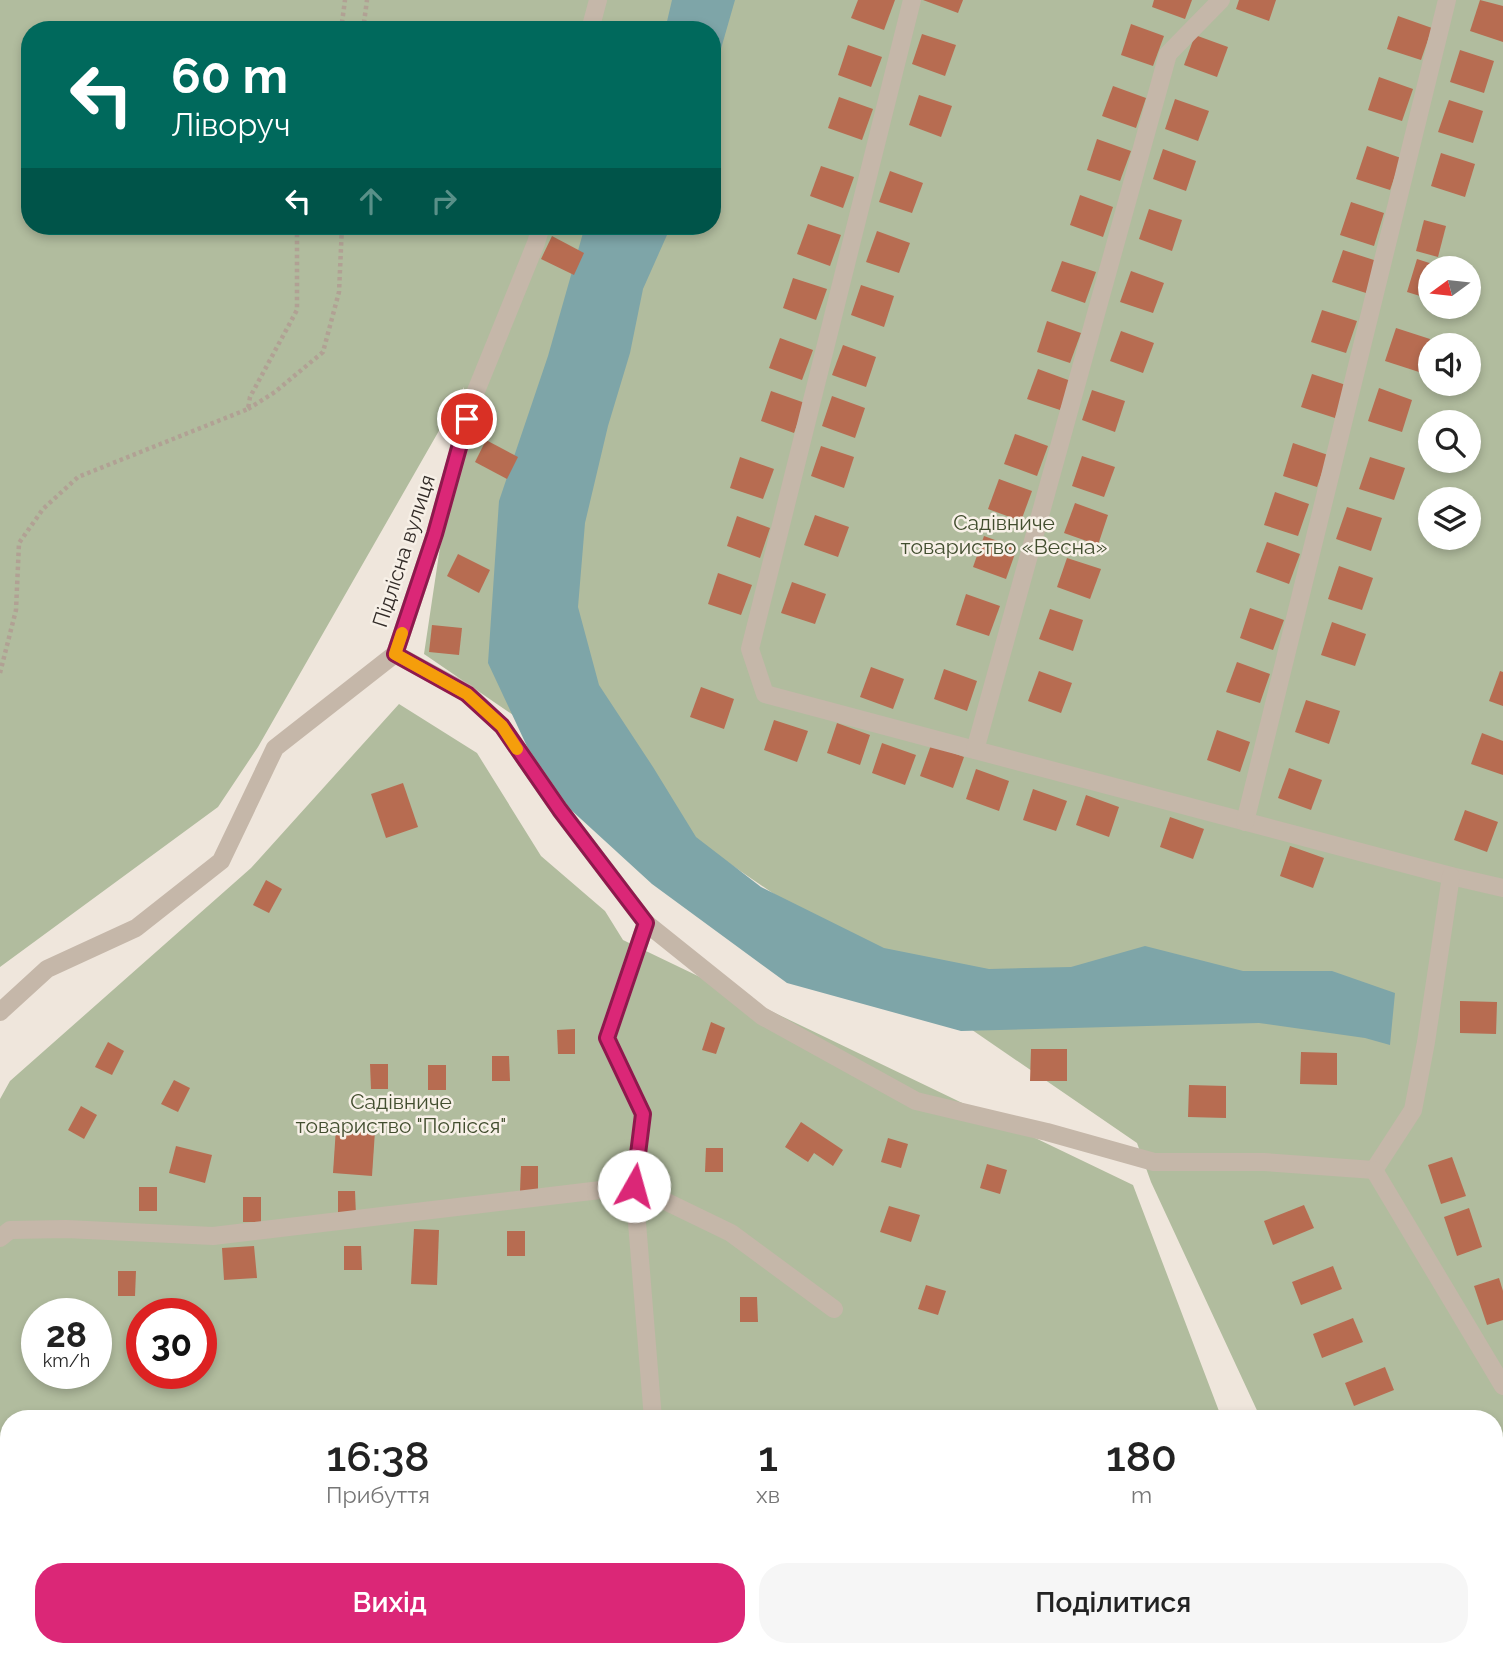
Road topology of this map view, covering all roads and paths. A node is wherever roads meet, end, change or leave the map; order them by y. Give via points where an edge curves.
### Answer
1 (345, 0) edge
2 (367, 0) edge
3 (598, 0) edge
4 (912, 0) edge
5 (1222, 0) edge
6 (1447, 0) edge
7 (342, 21) edge
8 (364, 21) edge
9 (592, 21) edge
10 (296, 235) edge
11 (342, 235) edge
12 (538, 235) edge
13 (248, 409) junction
14 (395, 654) junction
15 (0, 673) edge
16 (975, 750) junction
17 (1245, 822) junction
18 (1451, 876) junction
19 (1502, 884) edge
20 (646, 923) junction
21 (0, 1012) edge
22 (1374, 1170) junction
23 (634, 1186) junction
24 (0, 1238) edge
25 (834, 1309) dead end
26 (1503, 1386) edge
27 (652, 1410) edge

1 - 7 path
2 - 8 path
3 - 9 street
4 - 16 street via 750,649 765,694
5 - 16 street via 1168,54
6 - 17 street
10 - 13 path via 297,310 250,397
11 - 13 path via 339,292 323,352
12 - 14 street, Підлісна вулиця via 474,397
13 - 15 path via 78,477 43,509 19,543 16,610
14 - 20 street via 467,694 502,726
14 - 21 street via 275,748 221,861 136,928 47,969
16 - 17 street
17 - 18 street
18 - 19 street
18 - 22 street via 1413,1110
20 - 22 street via 762,1016 916,1101 1154,1162 1264,1162
20 - 23 street via 607,1038 643,1114
22 - 26 street
23 - 24 street via 213,1237 65,1229 10,1230
23 - 25 street via 731,1233
23 - 27 street

